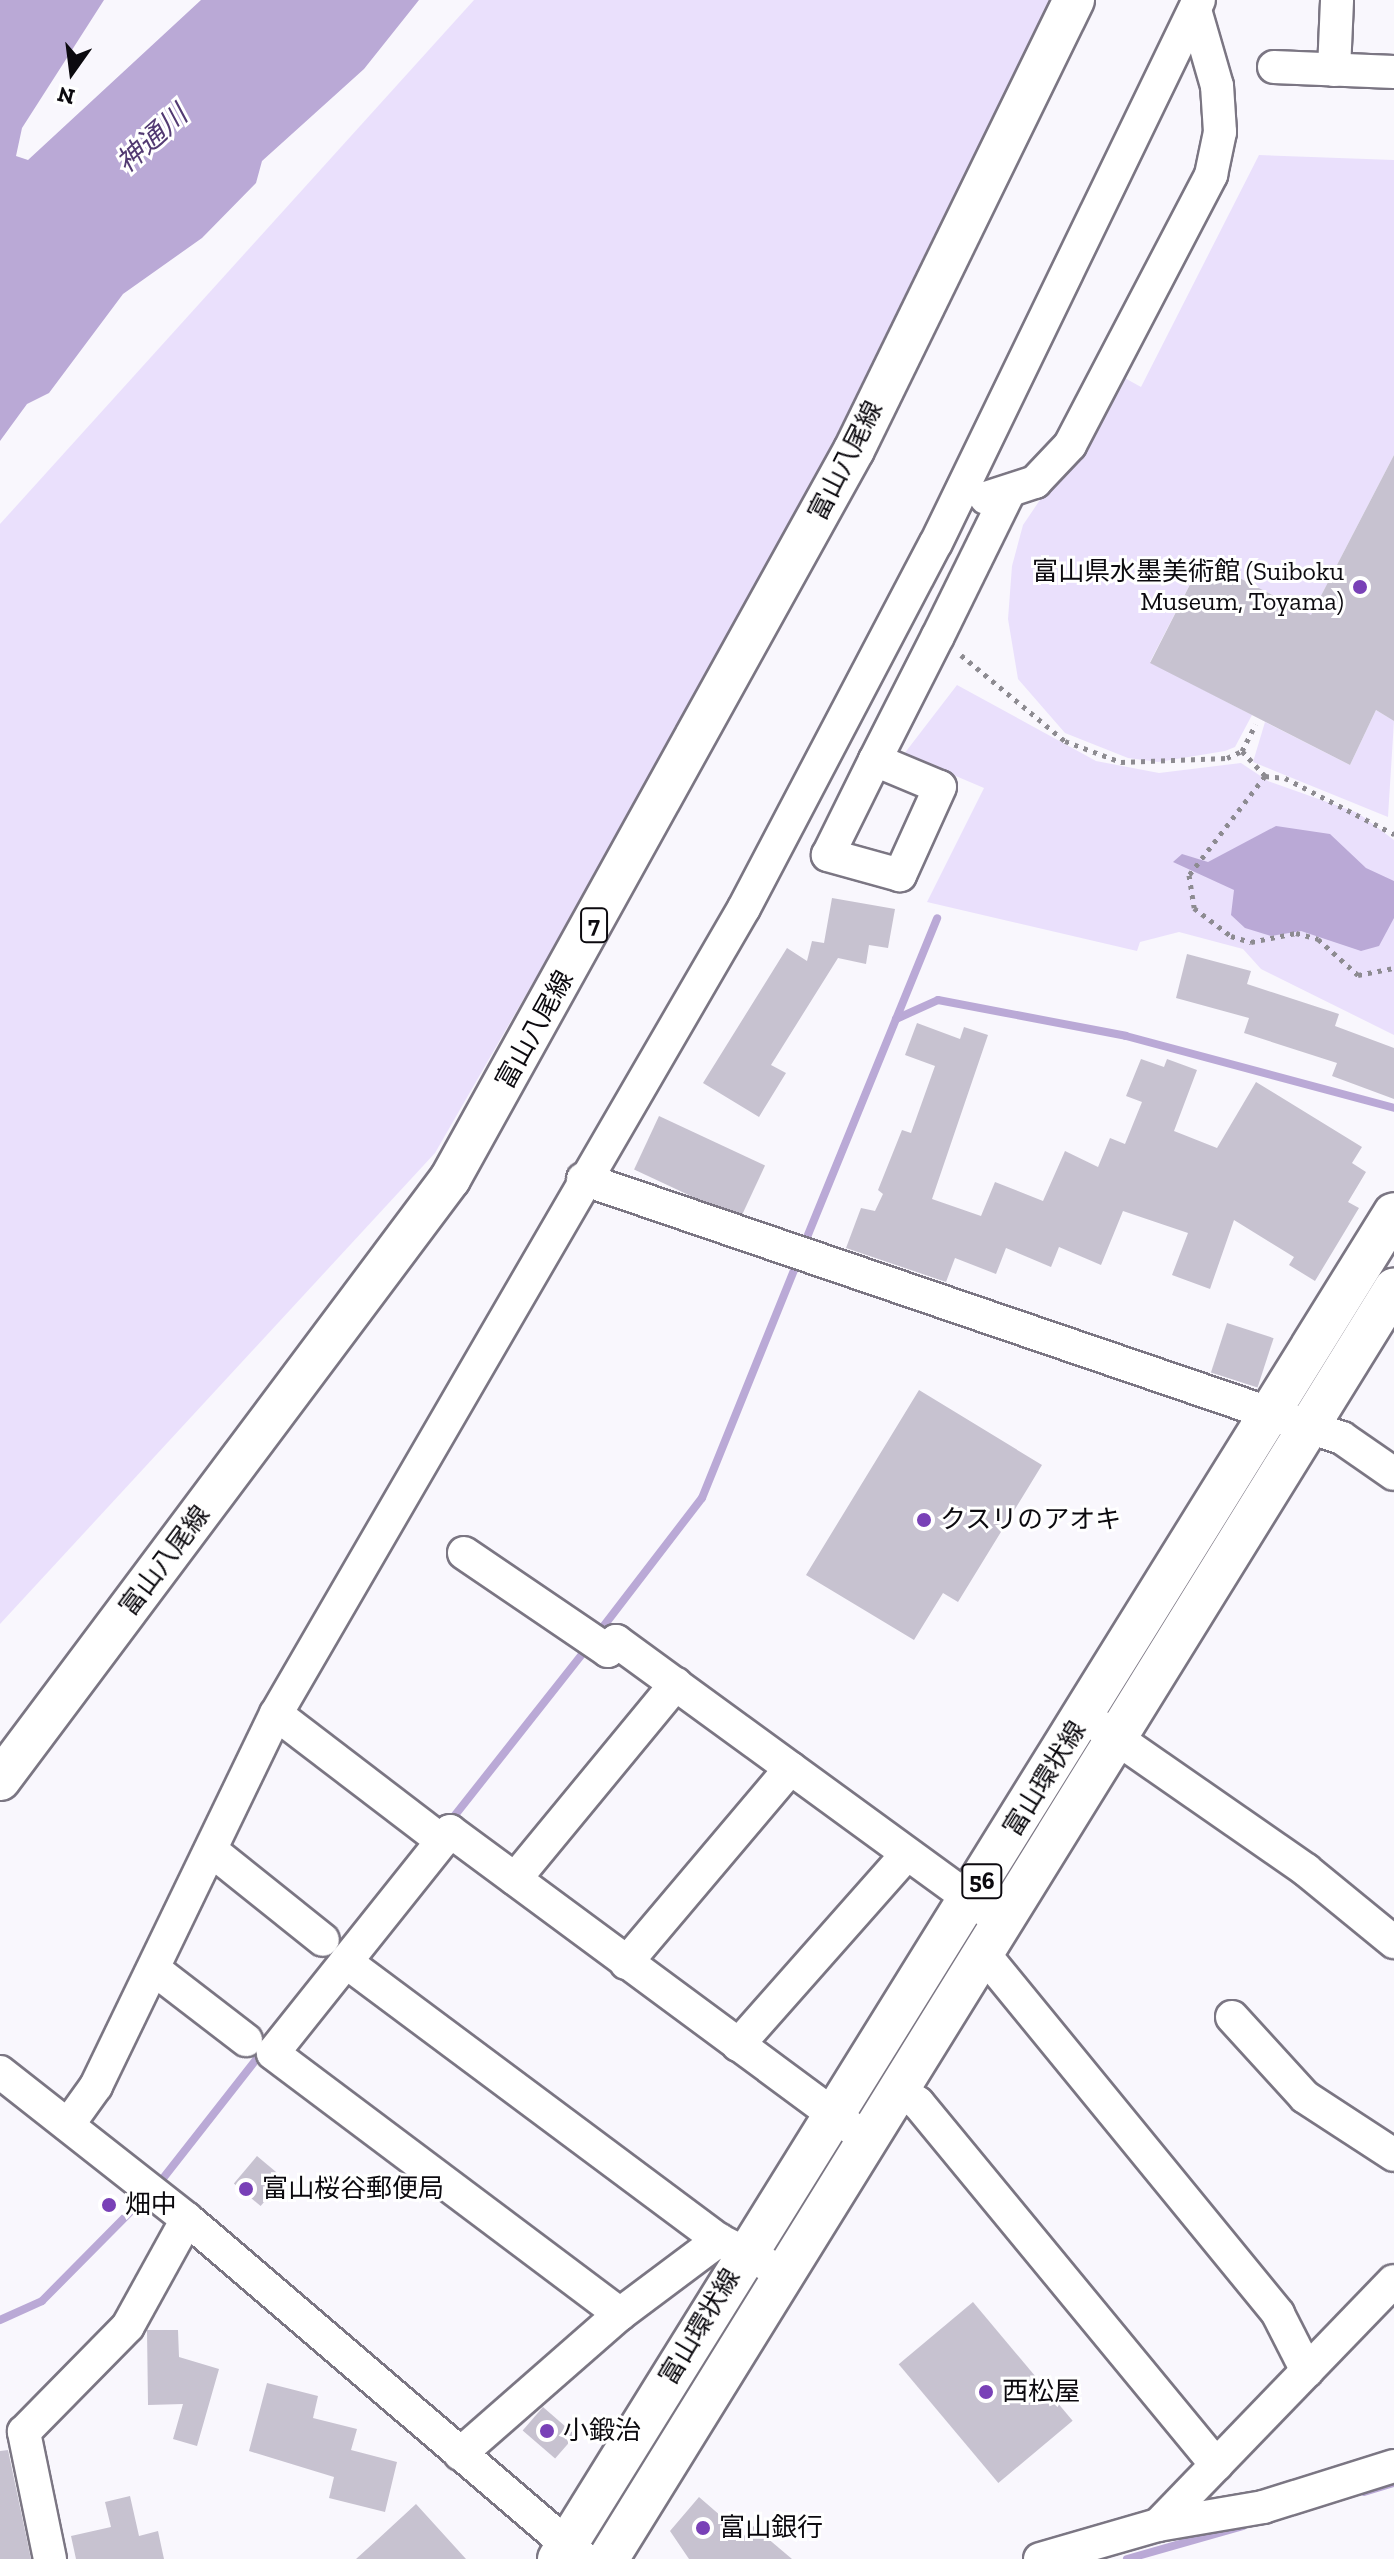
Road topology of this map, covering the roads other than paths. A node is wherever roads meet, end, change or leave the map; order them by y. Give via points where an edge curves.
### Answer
1 (1074, 0) edge
2 (1337, 0) edge
3 (1197, 5) edge
4 (1274, 67) dead end
5 (1334, 70) junction
6 (1394, 72) edge
7 (1007, 496) junction
8 (957, 500) junction
9 (875, 760) dead end
10 (583, 1179) junction
11 (1394, 1213) edge
12 (1394, 1289) edge
13 (1270, 1418) junction
14 (1308, 1428) junction
15 (1394, 1474) edge
16 (464, 1553) dead end
17 (676, 1684) junction
18 (276, 1714) junction
19 (1084, 1715) junction
20 (1116, 1737) junction
21 (791, 1768) junction
22 (0, 1780) edge
23 (434, 1834) junction
24 (212, 1851) junction
25 (907, 1854) junction
26 (515, 1879) junction
27 (970, 1900) junction
28 (993, 1939) junction
29 (323, 1940) dead end
30 (1394, 1942) edge
31 (346, 1962) junction
32 (626, 1963) junction
33 (155, 1970) junction
34 (1232, 2017) dead end
35 (246, 2040) dead end
36 (738, 2045) junction
37 (0, 2072) edge
38 (897, 2088) junction
39 (68, 2125) junction
40 (850, 2127) junction
41 (1394, 2155) edge
42 (177, 2211) junction
43 (733, 2246) junction
44 (783, 2273) junction
45 (1394, 2281) edge
46 (620, 2314) junction
47 (1307, 2371) junction
48 (460, 2454) junction
49 (1216, 2465) junction
50 (1394, 2466) edge
51 (1158, 2525) junction
52 (570, 2555) edge
53 (50, 2559) edge
54 (608, 2559) edge
55 (1040, 2559) edge

1 - 22 main road, 富山八尾線 / 7 via 846,464 450,1179
2 - 5 street
3 - 7 street via 1217,86 1220,132 1211,175 1070,445 1035,482
3 - 8 street
4 - 5 street
5 - 6 street
7 - 8 street
7 - 9 street
8 - 10 street via 744,908
10 - 13 street
10 - 18 street
11 - 13 main road, 富山環状線 / 56
12 - 14 main road, 富山環状線 / 56
13 - 14 street
13 - 19 main road, 富山環状線 / 56
14 - 15 street via 1342,1438
14 - 20 main road, 富山環状線 / 56
16 - 17 street via 608,1651 616,1641
17 - 21 street
17 - 26 street
18 - 23 street
18 - 24 street
19 - 20 street
19 - 27 main road, 富山環状線 / 56
20 - 28 main road, 富山環状線 / 56
20 - 30 street via 1306,1870
21 - 25 street
21 - 32 street
23 - 26 street via 450,1831
23 - 31 street
24 - 29 street
24 - 33 street
25 - 27 street
25 - 36 street
26 - 32 street
27 - 28 street
27 - 40 main road, 富山環状線 / 56
28 - 38 main road, 富山環状線 / 56
28 - 47 street via 1278,2314
31 - 43 street
31 - 46 street via 273,2053
32 - 36 street
33 - 35 street
33 - 39 street
34 - 41 street via 1305,2097
36 - 40 street
37 - 39 street
38 - 40 main road, 富山環状線 / 56
38 - 49 street via 918,2103
39 - 42 street
40 - 43 main road, 富山環状線 / 56
40 - 44 main road, 富山環状線 / 56
42 - 48 street
42 - 53 street via 128,2326 24,2432
43 - 44 street
43 - 46 street
43 - 52 main road, 富山環状線 / 56
44 - 54 main road, 富山環状線 / 56
45 - 47 street
46 - 48 street
47 - 49 street
48 - 52 street
49 - 51 street
50 - 51 street via 1263,2507
51 - 55 street

